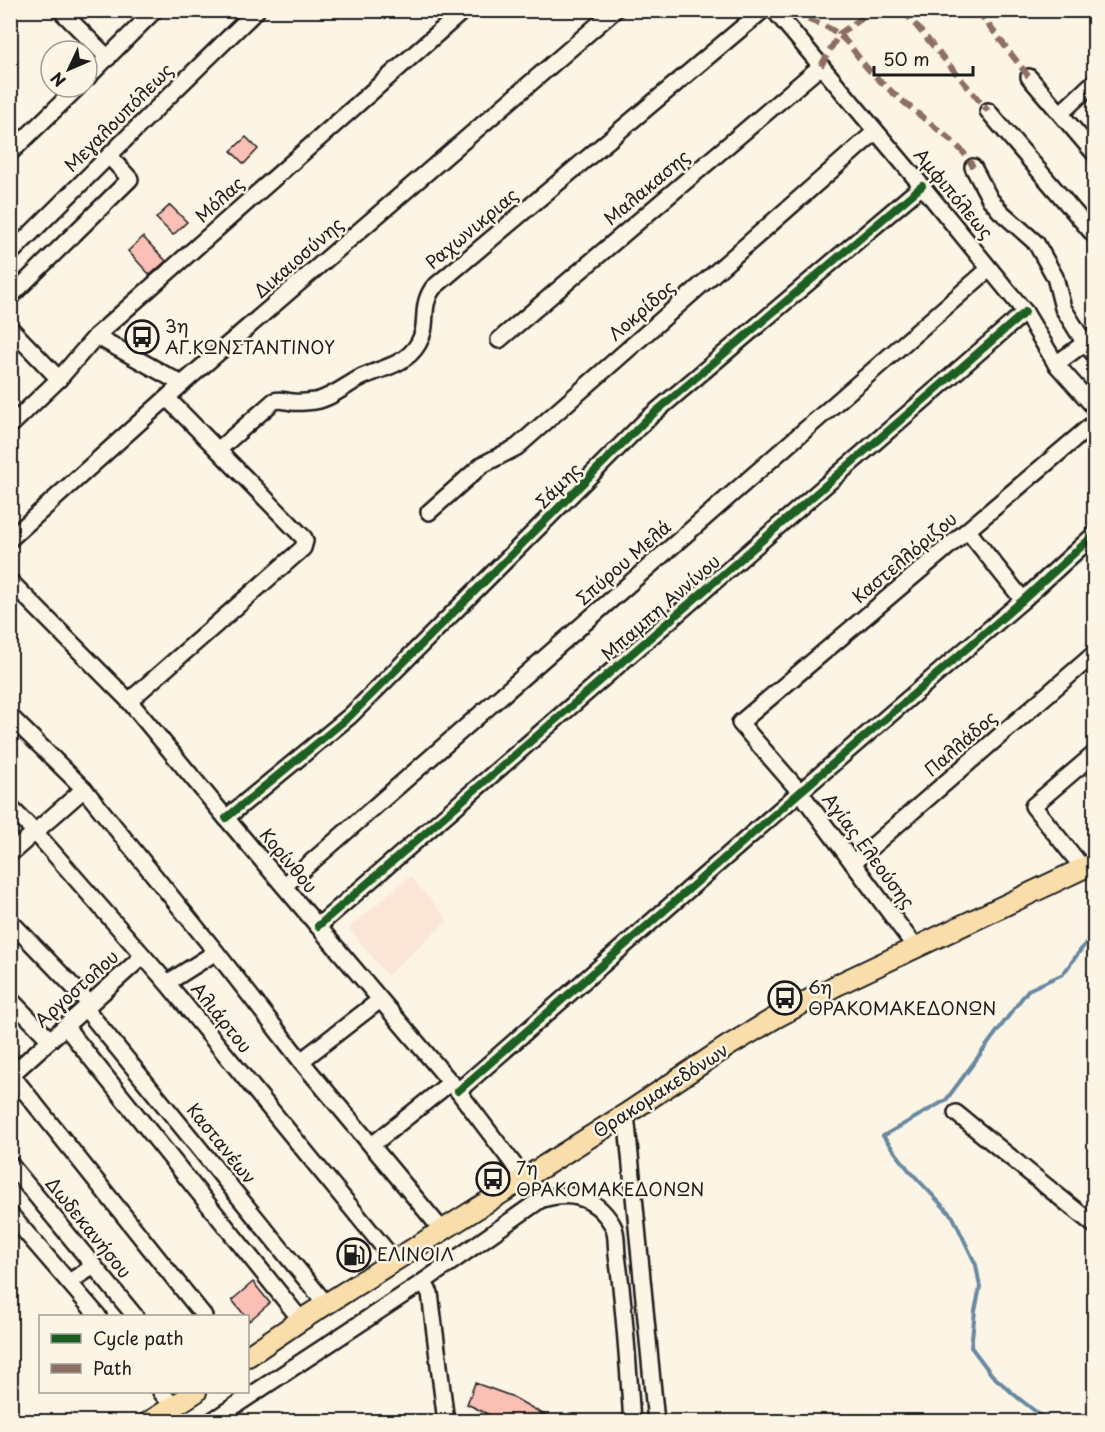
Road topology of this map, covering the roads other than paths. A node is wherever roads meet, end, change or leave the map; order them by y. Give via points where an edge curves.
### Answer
1 (60, 10) edge
2 (155, 10) edge
3 (257, 10) edge
4 (464, 10) edge
5 (615, 10) edge
6 (763, 10) edge
7 (774, 10) edge
8 (108, 58) junction
9 (821, 66) junction
10 (99, 67) edge
11 (1029, 77) dead end
12 (1095, 82) edge
13 (66, 99) edge
14 (988, 111) dead end
15 (1061, 113) junction
16 (875, 132) junction
17 (10, 153) edge
18 (1095, 153) edge
19 (109, 156) junction
20 (973, 167) dead end
21 (922, 186) junction
22 (1095, 235) edge
23 (10, 254) edge
24 (990, 269) junction
25 (10, 297) edge
26 (1025, 312) junction
27 (10, 328) edge
28 (96, 336) junction
29 (499, 340) dead end
30 (1091, 344) edge
31 (1056, 363) junction
32 (59, 379) junction
33 (182, 384) junction
34 (167, 398) junction
35 (1095, 407) edge
36 (1095, 423) edge
37 (10, 426) edge
38 (218, 450) junction
39 (429, 512) dead end
40 (968, 531) junction
41 (1095, 535) edge
42 (10, 539) edge
43 (10, 581) edge
44 (1023, 600) junction
45 (1095, 654) edge
46 (129, 701) junction
47 (10, 716) edge
48 (740, 723) joint
49 (1095, 754) edge
50 (84, 789) junction
51 (800, 792) junction
52 (10, 807) edge
53 (226, 818) junction
54 (35, 832) junction
55 (10, 854) edge
56 (853, 863) junction
57 (1089, 865) edge
58 (284, 886) junction
59 (10, 921) edge
60 (318, 926) junction
61 (916, 948) junction
62 (216, 952) junction
63 (143, 956) junction
64 (167, 983) junction
65 (10, 999) edge
66 (380, 999) junction
67 (88, 1006) junction
68 (65, 1026) junction
69 (50, 1040) junction
70 (301, 1061) junction
71 (11, 1074) edge
72 (454, 1086) junction
73 (956, 1113) dead end
74 (626, 1114) junction
75 (372, 1145) junction
76 (10, 1164) edge
77 (524, 1178) junction
78 (10, 1214) edge
79 (1095, 1225) edge
80 (442, 1230) junction
81 (394, 1260) junction
82 (94, 1266) junction
83 (69, 1282) junction
84 (423, 1282) junction
85 (326, 1304) junction
86 (96, 1315) edge
87 (133, 1315) edge
88 (202, 1315) edge
89 (301, 1320) junction
90 (249, 1355) edge
91 (192, 1393) edge
92 (167, 1399) edge
93 (149, 1422) edge
94 (210, 1422) edge
95 (446, 1422) edge
96 (632, 1422) edge
97 (656, 1422) edge

1 - 8 street
2 - 8 street
3 - 19 street, Μεγαλουπόλεως
4 - 28 street, Μόλας
5 - 33 street, Δικαιοσύνης
6 - 38 street, Ραχωνικριας via 433,288 425,302 422,337 408,356 323,399 274,401
7 - 9 street, Αμφιπόλεως
8 - 10 street
9 - 16 street, Αμφιπόλεως
9 - 29 street, Μαλακασης
11 - 15 street
12 - 15 street
13 - 17 street
14 - 22 street
15 - 18 street
16 - 21 street, Αμφιπόλεως
16 - 39 street, Λοκρίδος via 517,447 482,465
19 - 23 street, Μεγαλουπόλεως
19 - 25 street via 130,179
20 - 30 street via 990,199 1036,243 1055,277 1063,308
21 - 24 street, Αμφιπόλεως
21 - 53 street, Σάμης via 646,420 350,717
24 - 26 street, Αμφιπόλεως
24 - 58 street, Σπύρου Μελά
26 - 31 street, Αμφιπόλεως
26 - 60 street, Μπαμπη Αννίνου
27 - 32 street
28 - 32 street, Μόλας
28 - 33 street
30 - 31 street
31 - 35 street, Αμφιπόλεως
32 - 37 street, Μόλας
33 - 34 street, Δικαιοσύνης
34 - 38 street
34 - 42 street, Δικαιοσύνης
36 - 40 street, Καστελλόριζου
38 - 46 street via 304,538 304,546
40 - 44 street
40 - 48 street, Καστελλόριζου
41 - 44 street
43 - 46 street, Κορίνθου
44 - 51 street
45 - 56 street, Παλλάδος
46 - 53 street, Κορίνθου
47 - 50 street
48 - 51 street, Αγίας Ελεούσης
49 - 57 street via 1033,806
50 - 54 street
50 - 62 street
51 - 56 street, Αγίας Ελεούσης
51 - 72 street
52 - 54 street, Αλιάρτου
53 - 58 street, Κορίνθου
54 - 55 street
54 - 63 street, Αλιάρτου
56 - 61 street, Αγίας Ελεούσης
57 - 61 main road, Θρακομακεδόνων
58 - 60 street, Κορίνθου
59 - 67 street, Καστανέων
60 - 66 street, Κορίνθου
61 - 74 main road, Θρακομακεδόνων via 775,1018
62 - 64 street
62 - 70 street
63 - 64 street, Αλιάρτου
63 - 67 street, Αργοστολου
64 - 81 street, Αλιάρτου
65 - 69 street
66 - 70 street
66 - 72 street, Κορίνθου
67 - 68 street, Αργοστολου
67 - 85 street, Καστανέων
68 - 69 street, Αργοστολου
68 - 89 street
69 - 71 street, Αργοστολου
70 - 75 street
71 - 88 street
72 - 75 street
72 - 77 street, Κορίνθου
73 - 79 street
74 - 77 main road, Θρακομακεδόνων
74 - 97 street
75 - 80 street
76 - 82 street, Δωδεκανήσου
77 - 80 main road, Θρακομακεδόνων
78 - 83 street
80 - 81 main road, Θρακομακεδόνων
81 - 85 main road, Θρακομακεδόνων
82 - 83 street
82 - 87 street, Δωδεκανήσου
83 - 86 street
84 - 94 street
84 - 95 street via 430,1293
84 - 96 street via 540,1200 570,1194 593,1203 613,1225
85 - 89 main road, Θρακομακεδόνων
89 - 90 main road, Θρακομακεδόνων
91 - 92 main road
92 - 93 main road

